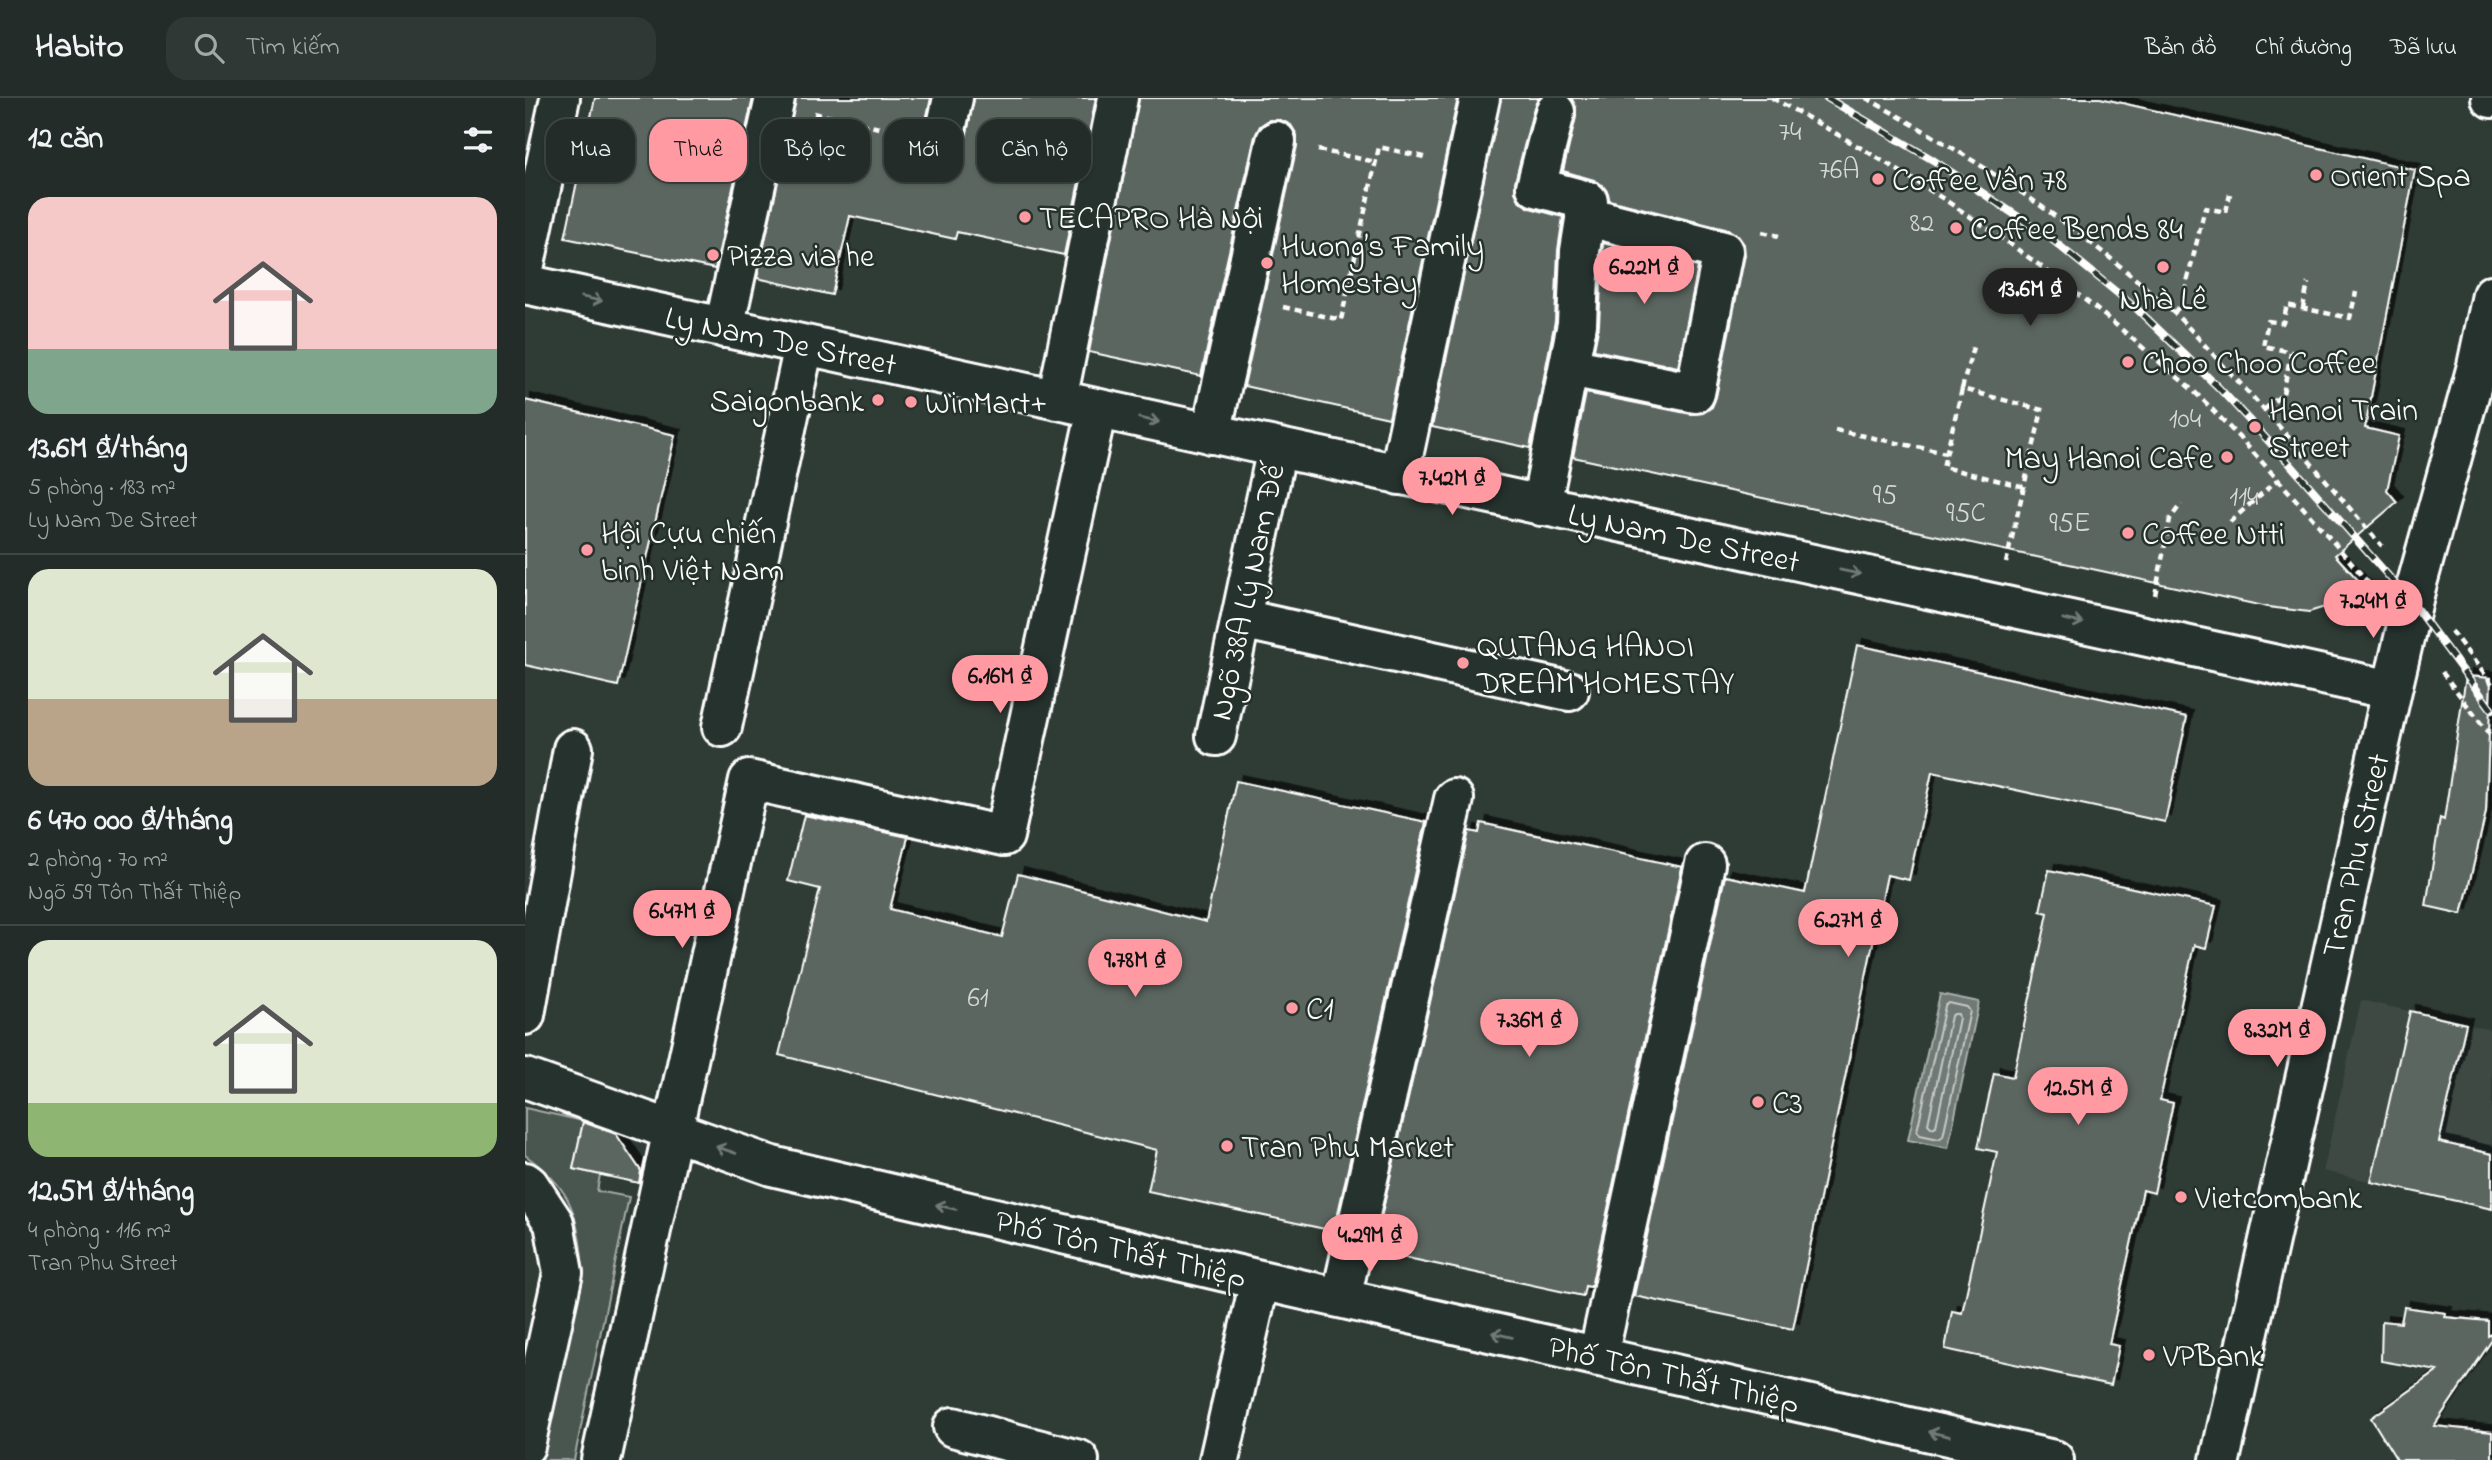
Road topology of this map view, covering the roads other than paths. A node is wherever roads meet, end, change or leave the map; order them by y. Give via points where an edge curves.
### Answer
1 (560, 98) edge
2 (953, 98) edge
3 (1118, 98) edge
4 (1480, 98) edge
5 (774, 101) edge
6 (1555, 112) dead end
7 (948, 119) edge
8 (1276, 141) dead end
9 (533, 185) edge
10 (1585, 216) junction
11 (525, 264) edge
12 (525, 285) edge
13 (2492, 295) edge
14 (724, 328) junction
15 (804, 345) junction
16 (1570, 367) junction
17 (2485, 373) edge
18 (1057, 400) junction
19 (1097, 409) junction
20 (1211, 434) junction
21 (1277, 448) junction
22 (1399, 475) junction
23 (1541, 506) junction
24 (1241, 620) junction
25 (2392, 690) junction
26 (1569, 691) dead end
27 (722, 727) dead end
28 (1216, 736) dead end
29 (573, 749) dead end
30 (1454, 799) dead end
31 (1705, 864) dead end
32 (525, 1015) edge
33 (525, 1078) edge
34 (673, 1132) junction
35 (525, 1182) edge
36 (1260, 1280) junction
37 (1341, 1298) junction
38 (1598, 1357) junction
39 (953, 1427) dead end
40 (525, 1446) edge
41 (1015, 1452) edge
42 (601, 1460) edge
43 (1079, 1460) edge
44 (1219, 1460) edge
45 (2053, 1460) edge
46 (2220, 1460) edge

1 - 9 street
2 - 7 street
3 - 18 street
4 - 22 street
5 - 14 street
6 - 10 street via 1536,187 1588,201
8 - 20 street
9 - 11 street
10 - 16 street
10 - 16 street via 1723,251 1695,393
12 -> 14 street, Ly Nam De Street
13 - 17 street, Tran Phu Street
14 - 15 street, Ly Nam De Street
15 - 18 street, Ly Nam De Street
15 - 27 street
16 - 23 street
17 - 25 street, Tran Phu Street via 2416,587
18 - 19 street, Ly Nam De Street
19 -> 20 street, Ly Nam De Street
19 - 34 street via 1004,836 749,780
20 - 21 street, Ly Nam De Street
21 - 22 street, Ly Nam De Street
21 - 24 street, Ngõ 38A Lý Nam Đế
22 - 23 street, Ly Nam De Street
23 -> 25 street, Ly Nam De Street
24 - 26 street
24 - 28 street, Ngõ 38A Lý Nam Đế
25 - 46 street, Tran Phu Street
29 - 32 street
30 - 37 street
31 - 38 street
33 - 34 street, Phố Tôn Thất Thiệp
36 -> 34 street, Phố Tôn Thất Thiệp via 772,1166
34 - 42 street
35 - 40 street via 554,1223 563,1273
36 - 37 street, Phố Tôn Thất Thiệp
36 - 44 street
38 -> 37 street, Phố Tôn Thất Thiệp
45 -> 38 street, Phố Tôn Thất Thiệp
39 - 41 street
41 - 43 street

